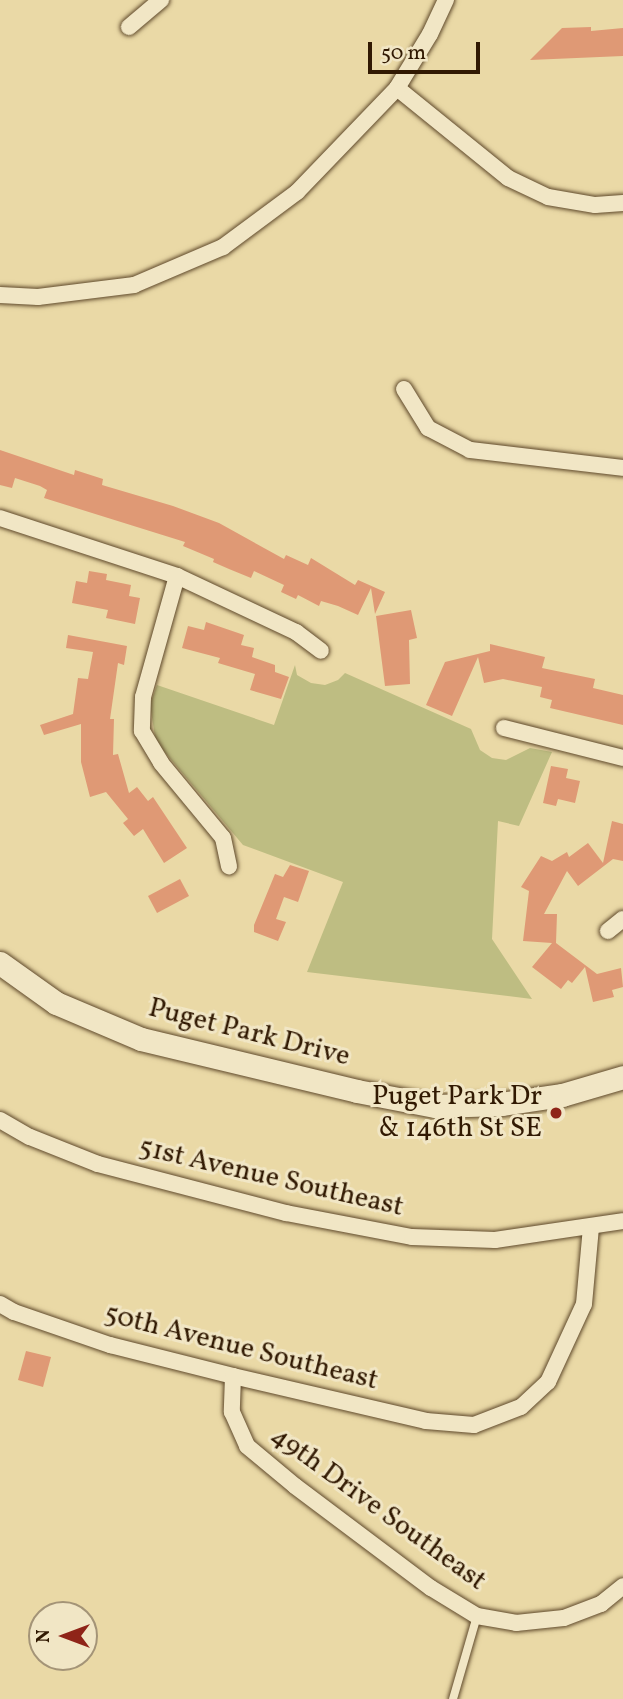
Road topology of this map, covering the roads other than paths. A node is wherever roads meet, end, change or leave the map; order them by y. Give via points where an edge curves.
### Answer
1 (161, 0) edge
2 (446, 0) edge
3 (129, 27) dead end
4 (397, 89) junction
5 (623, 203) edge
6 (0, 295) edge
7 (404, 388) dead end
8 (623, 468) edge
9 (0, 518) edge
10 (177, 576) junction
11 (321, 650) dead end
12 (504, 729) dead end
13 (623, 758) edge
14 (229, 866) dead end
15 (623, 919) edge
16 (608, 931) dead end
17 (0, 964) edge
18 (623, 1077) edge
19 (0, 1120) edge
20 (623, 1221) edge
21 (590, 1227) junction
22 (0, 1304) edge
23 (233, 1376) junction
24 (623, 1586) edge
25 (477, 1616) junction
26 (453, 1699) edge

1 - 3 street
2 - 4 street
4 - 5 street via 508,178 548,197 595,205
4 - 6 street via 297,192 223,247 134,285 38,296
7 - 8 street via 428,428 470,450
9 - 10 street
10 - 11 street via 296,632
10 - 14 street via 143,697 142,731 160,763 223,838
12 - 13 street
15 - 16 street
17 - 18 street, Puget Park Drive via 56,1003 141,1039 435,1106 501,1104 562,1095
19 - 21 street, 51st Avenue Southeast via 97,1164 286,1213 412,1237 495,1240
20 - 21 street, 51st Avenue Southeast
21 - 23 street, 50th Avenue Southeast via 583,1304 548,1382 521,1406 474,1425 426,1421
22 - 23 street, 50th Avenue Southeast via 110,1345
23 - 25 street, 49th Drive Southeast via 232,1412 247,1446 430,1588
24 - 25 street, 49th Drive Southeast via 601,1605 564,1618 516,1623
25 - 26 lane

